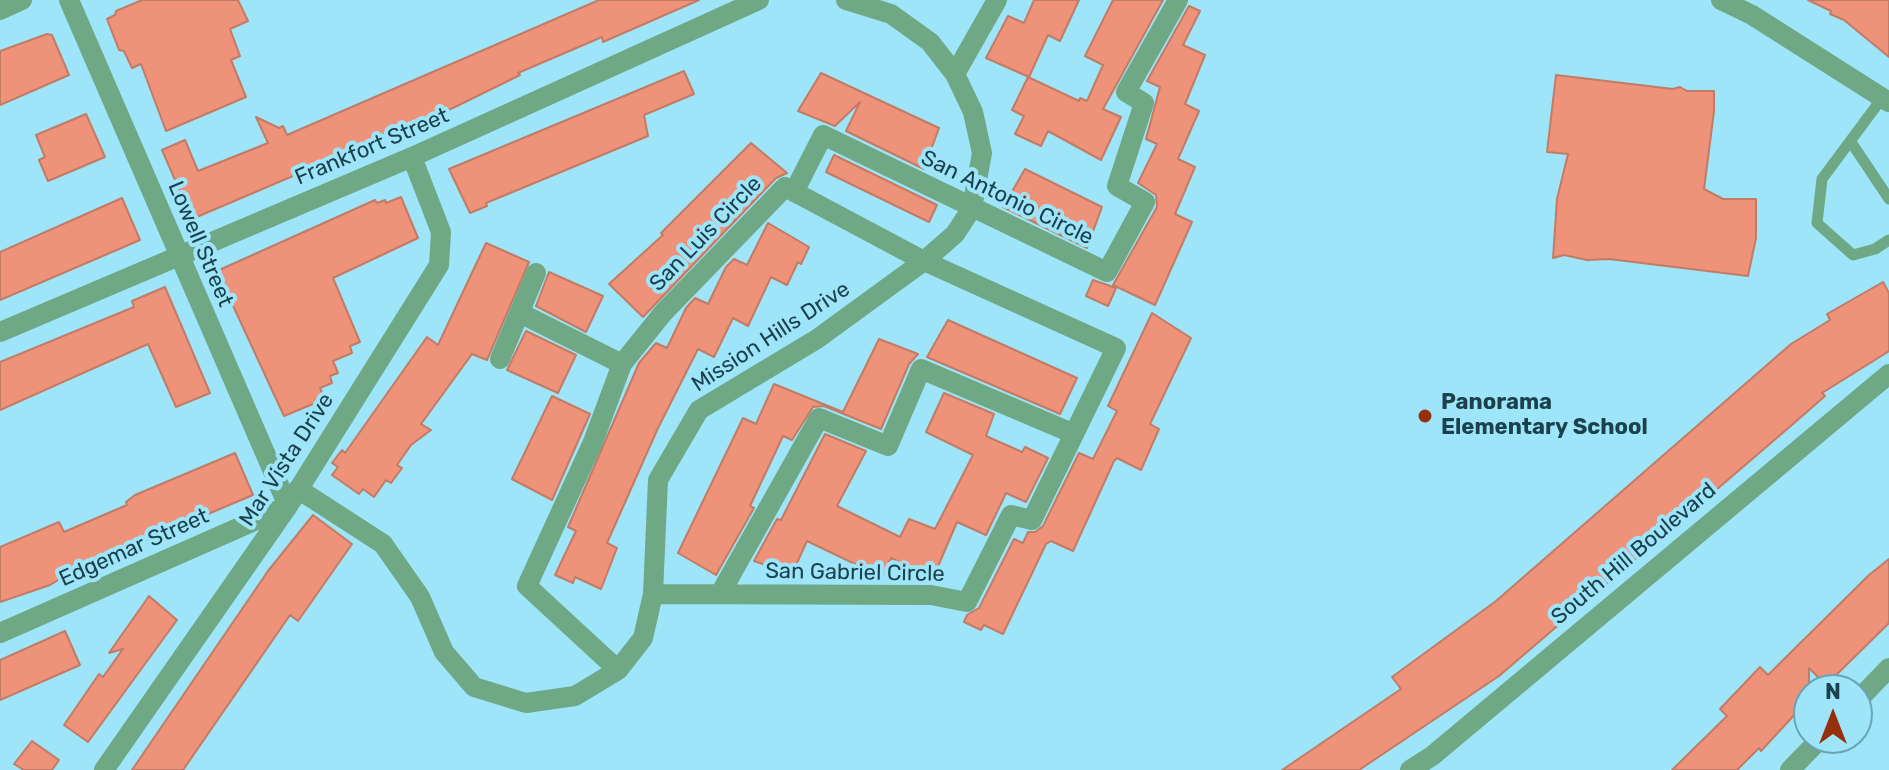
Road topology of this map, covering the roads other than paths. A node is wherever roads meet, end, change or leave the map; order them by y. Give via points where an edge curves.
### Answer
1 (22, 0) edge
2 (69, 0) edge
3 (759, 0) edge
4 (846, 0) edge
5 (997, 0) edge
6 (1178, 0) edge
7 (1721, 0) edge
8 (895, 7) edge
9 (0, 10) edge
10 (955, 74) junction
11 (1886, 100) edge
12 (1851, 142) junction
13 (412, 157) junction
14 (794, 192) junction
15 (1889, 199) edge
16 (972, 208) junction
17 (1889, 240) edge
18 (179, 256) junction
19 (924, 261) junction
20 (536, 273) dead end
21 (520, 313) junction
22 (0, 332) edge
23 (500, 359) dead end
24 (622, 364) junction
25 (1889, 374) edge
26 (1072, 433) junction
27 (293, 497) junction
28 (653, 594) junction
29 (720, 594) junction
30 (0, 633) edge
31 (1889, 668) edge
32 (618, 670) junction
33 (1873, 684) edge
34 (1806, 754) edge
35 (104, 770) edge
36 (1410, 770) edge
37 (1790, 770) edge

1 - 9 street
2 - 18 street, Lowell Street
3 - 13 street, Frankfort Street
4 - 8 street, Mission Hills Drive
5 - 10 street
6 - 16 street, San Antonio Circle via 1126,92 1144,103 1117,186 1145,202 1107,272
7 - 11 street
8 - 10 street, Mission Hills Drive
10 - 16 street, Mission Hills Drive via 973,112 982,153
11 - 12 lane
12 - 15 lane
12 - 17 lane via 1822,179 1817,223 1853,255
13 - 18 street, Frankfort Street
13 - 27 street, Mar Vista Drive via 441,232 439,265
14 - 16 street, San Antonio Circle via 823,135
14 - 19 street, San Luis Circle
14 - 24 street, San Luis Circle via 785,187 663,313
16 - 19 street, Mission Hills Drive via 955,234
18 - 22 street, Frankfort Street
18 - 27 street, Lowell Street
19 - 26 street, San Gabriel Circle via 1116,348
19 - 28 street, Mission Hills Drive via 817,339 699,410 658,480
20 - 21 street
21 - 23 street
21 - 24 street
24 - 32 street, San Luis Circle via 593,442 527,586
25 - 36 street, South Hill Boulevard
26 - 29 street, San Gabriel Circle via 1032,520 1011,515 967,602 931,595
26 - 29 street, San Gabriel Circle via 921,369 888,446 819,418
27 - 30 street, Edgemar Street
27 - 32 street, Mission Hills Drive via 383,544 420,597 444,652 474,687 526,703 575,696
27 - 35 street, Mar Vista Drive
28 - 29 street, San Gabriel Circle
28 - 32 street, Mission Hills Drive via 643,638
31 - 33 street
34 - 37 street

